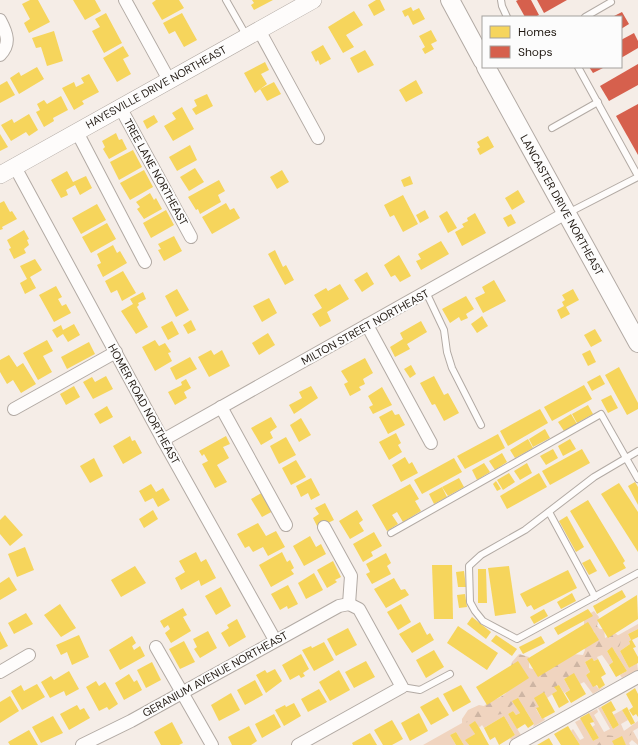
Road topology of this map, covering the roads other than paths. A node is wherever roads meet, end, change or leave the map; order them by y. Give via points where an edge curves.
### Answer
1 (125, 0) edge
2 (226, 0) edge
3 (313, 0) edge
4 (450, 0) edge
5 (501, 0) edge
6 (611, 2) dead end
7 (507, 16) edge
8 (587, 16) edge
9 (0, 20) edge
10 (253, 33) junction
11 (482, 54) edge
12 (0, 55) edge
13 (490, 68) edge
14 (579, 68) edge
15 (169, 80) junction
16 (598, 102) junction
17 (120, 107) junction
18 (552, 128) dead end
19 (77, 132) junction
20 (318, 138) dead end
21 (7, 171) edge
22 (638, 176) edge
23 (566, 213) junction
24 (191, 237) dead end
25 (145, 262) dead end
26 (426, 292) junction
27 (367, 325) junction
28 (638, 343) edge
29 (116, 352) junction
30 (221, 407) junction
31 (14, 409) dead end
32 (481, 425) dead end
33 (163, 440) junction
34 (431, 443) dead end
35 (638, 451) edge
36 (626, 458) junction
37 (638, 479) edge
38 (549, 512) junction
39 (286, 525) dead end
40 (324, 527) dead end
41 (391, 533) dead end
42 (638, 573) edge
43 (595, 597) junction
44 (349, 604) junction
45 (275, 640) junction
46 (156, 647) dead end
47 (29, 655) dead end
48 (0, 672) edge
49 (450, 674) dead end
50 (638, 677) edge
51 (402, 687) junction
52 (182, 693) junction
53 (82, 745) edge
54 (212, 745) edge
55 (298, 745) edge
56 (516, 745) edge

1 - 15 street
2 - 10 lane
3 - 10 street, HAYESVILLE DRIVE NORTHEAST
4 - 11 main road, LANCASTER DRIVE NORTHEAST
5 - 7 lane
6 - 8 lane
9 - 12 street via 8,42
10 - 15 street, HAYESVILLE DRIVE NORTHEAST
10 - 20 street
13 - 23 main road, LANCASTER DRIVE NORTHEAST
14 - 16 lane
15 - 17 street, HAYESVILLE DRIVE NORTHEAST
16 - 18 lane
16 - 22 lane
17 - 19 street, HAYESVILLE DRIVE NORTHEAST
17 - 24 street, TREE LANE NORTHEAST
19 - 21 street, HAYESVILLE DRIVE NORTHEAST
19 - 25 street
21 - 29 street, HOMER ROAD NORTHEAST
22 - 23 lane
23 - 26 street, MILTON STREET NORTHEAST
23 - 28 main road, LANCASTER DRIVE NORTHEAST
26 - 27 street, MILTON STREET NORTHEAST
26 - 32 lane via 444,330 452,368
27 - 30 street, MILTON STREET NORTHEAST
27 - 34 street
29 - 31 street
29 - 33 street, HOMER ROAD NORTHEAST
30 - 33 street, MILTON STREET NORTHEAST
30 - 39 street
33 - 45 street, HOMER ROAD NORTHEAST
35 - 36 lane
36 - 37 lane
36 - 38 lane via 594,477
36 - 41 lane via 601,414
38 - 43 lane
38 - 43 lane via 525,530 481,555 469,566 470,602 483,621 517,640
40 - 44 street via 351,576
42 - 43 lane
44 - 45 street, GERANIUM AVENUE NORTHEAST via 339,606
44 - 51 street via 359,609
45 - 52 street, GERANIUM AVENUE NORTHEAST
46 - 52 street
47 - 48 street
49 - 51 lane via 420,690
50 - 56 street
51 - 55 street
52 - 53 street, GERANIUM AVENUE NORTHEAST
52 - 54 street

